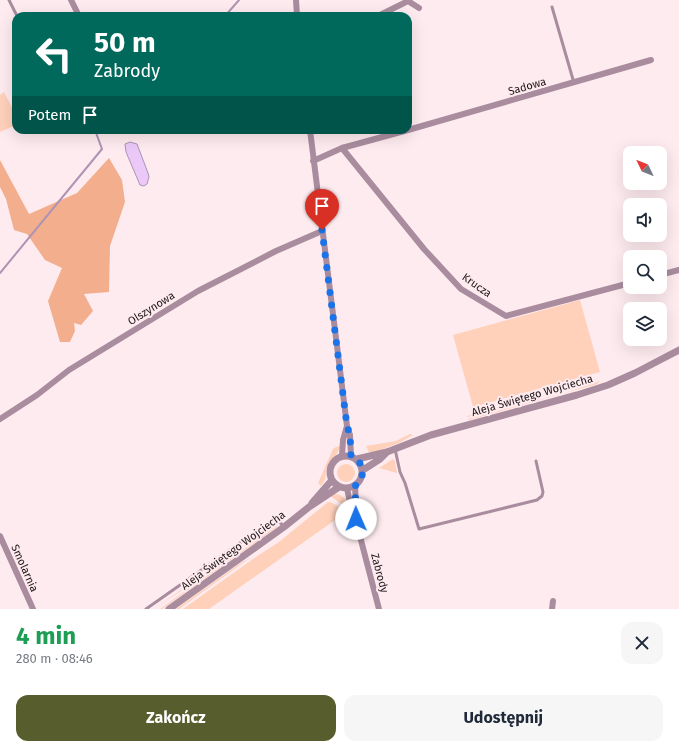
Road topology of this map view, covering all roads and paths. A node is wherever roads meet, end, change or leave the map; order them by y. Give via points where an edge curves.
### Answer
1 (10, 0) edge
2 (71, 0) edge
3 (296, 0) edge
4 (419, 8) dead end
5 (552, 8) dead end
6 (15, 12) edge
7 (77, 12) edge
8 (298, 12) edge
9 (386, 12) edge
10 (651, 60) dead end
11 (574, 83) junction
12 (412, 129) edge
13 (310, 134) edge
14 (393, 134) edge
15 (342, 148) junction
16 (313, 161) junction
17 (322, 230) junction
18 (679, 270) edge
19 (667, 273) edge
20 (623, 285) edge
21 (679, 350) edge
22 (0, 419) edge
23 (347, 426) junction
24 (395, 449) junction
25 (387, 452) junction
26 (342, 456) junction
27 (354, 458) junction
28 (536, 461) dead end
29 (363, 470) junction
30 (332, 480) junction
31 (355, 486) junction
32 (339, 487) junction
33 (347, 488) junction
34 (308, 507) junction
35 (356, 519) junction
36 (284, 527) junction
37 (0, 536) edge
38 (553, 601) dead end
39 (33, 609) edge
40 (146, 609) edge
41 (169, 609) edge
42 (379, 609) edge
43 (552, 609) edge

1 - 6 lane
2 - 7 street
3 - 8 street
4 - 9 street via 408,1
5 - 11 lane
10 - 11 street, Sadowa
11 - 12 street, Sadowa
13 - 16 street
14 - 15 street, Sadowa
15 - 16 street, Sadowa
15 - 20 street, Krucza via 424,249 461,289 506,316
16 - 17 street
17 - 22 street, Olszynowa via 198,291 69,370
17 - 23 street
18 - 19 street
21 - 24 street, Aleja Świętego Wojciecha via 608,385 431,435
23 - 26 street
23 - 27 street
24 - 25 street, Aleja Świętego Wojciecha
24 - 28 lane via 419,529 537,500 543,492
25 - 27 street, Aleja Świętego Wojciecha
25 - 29 street, Aleja Świętego Wojciecha
26 - 27 street
26 - 30 street via 331,465
27 - 29 street via 360,462
29 - 31 street via 361,479
30 - 32 street
30 - 34 street, Aleja Świętego Wojciecha
31 - 33 street
31 - 35 street, Zabrody
32 - 33 street
32 - 34 street, Aleja Świętego Wojciecha
33 - 35 street, Zabrody
34 - 36 street, Aleja Świętego Wojciecha
35 - 42 street, Zabrody
36 - 40 lane via 274,519
36 - 41 street, Aleja Świętego Wojciecha
37 - 39 street, Smolarnia
38 - 43 street

